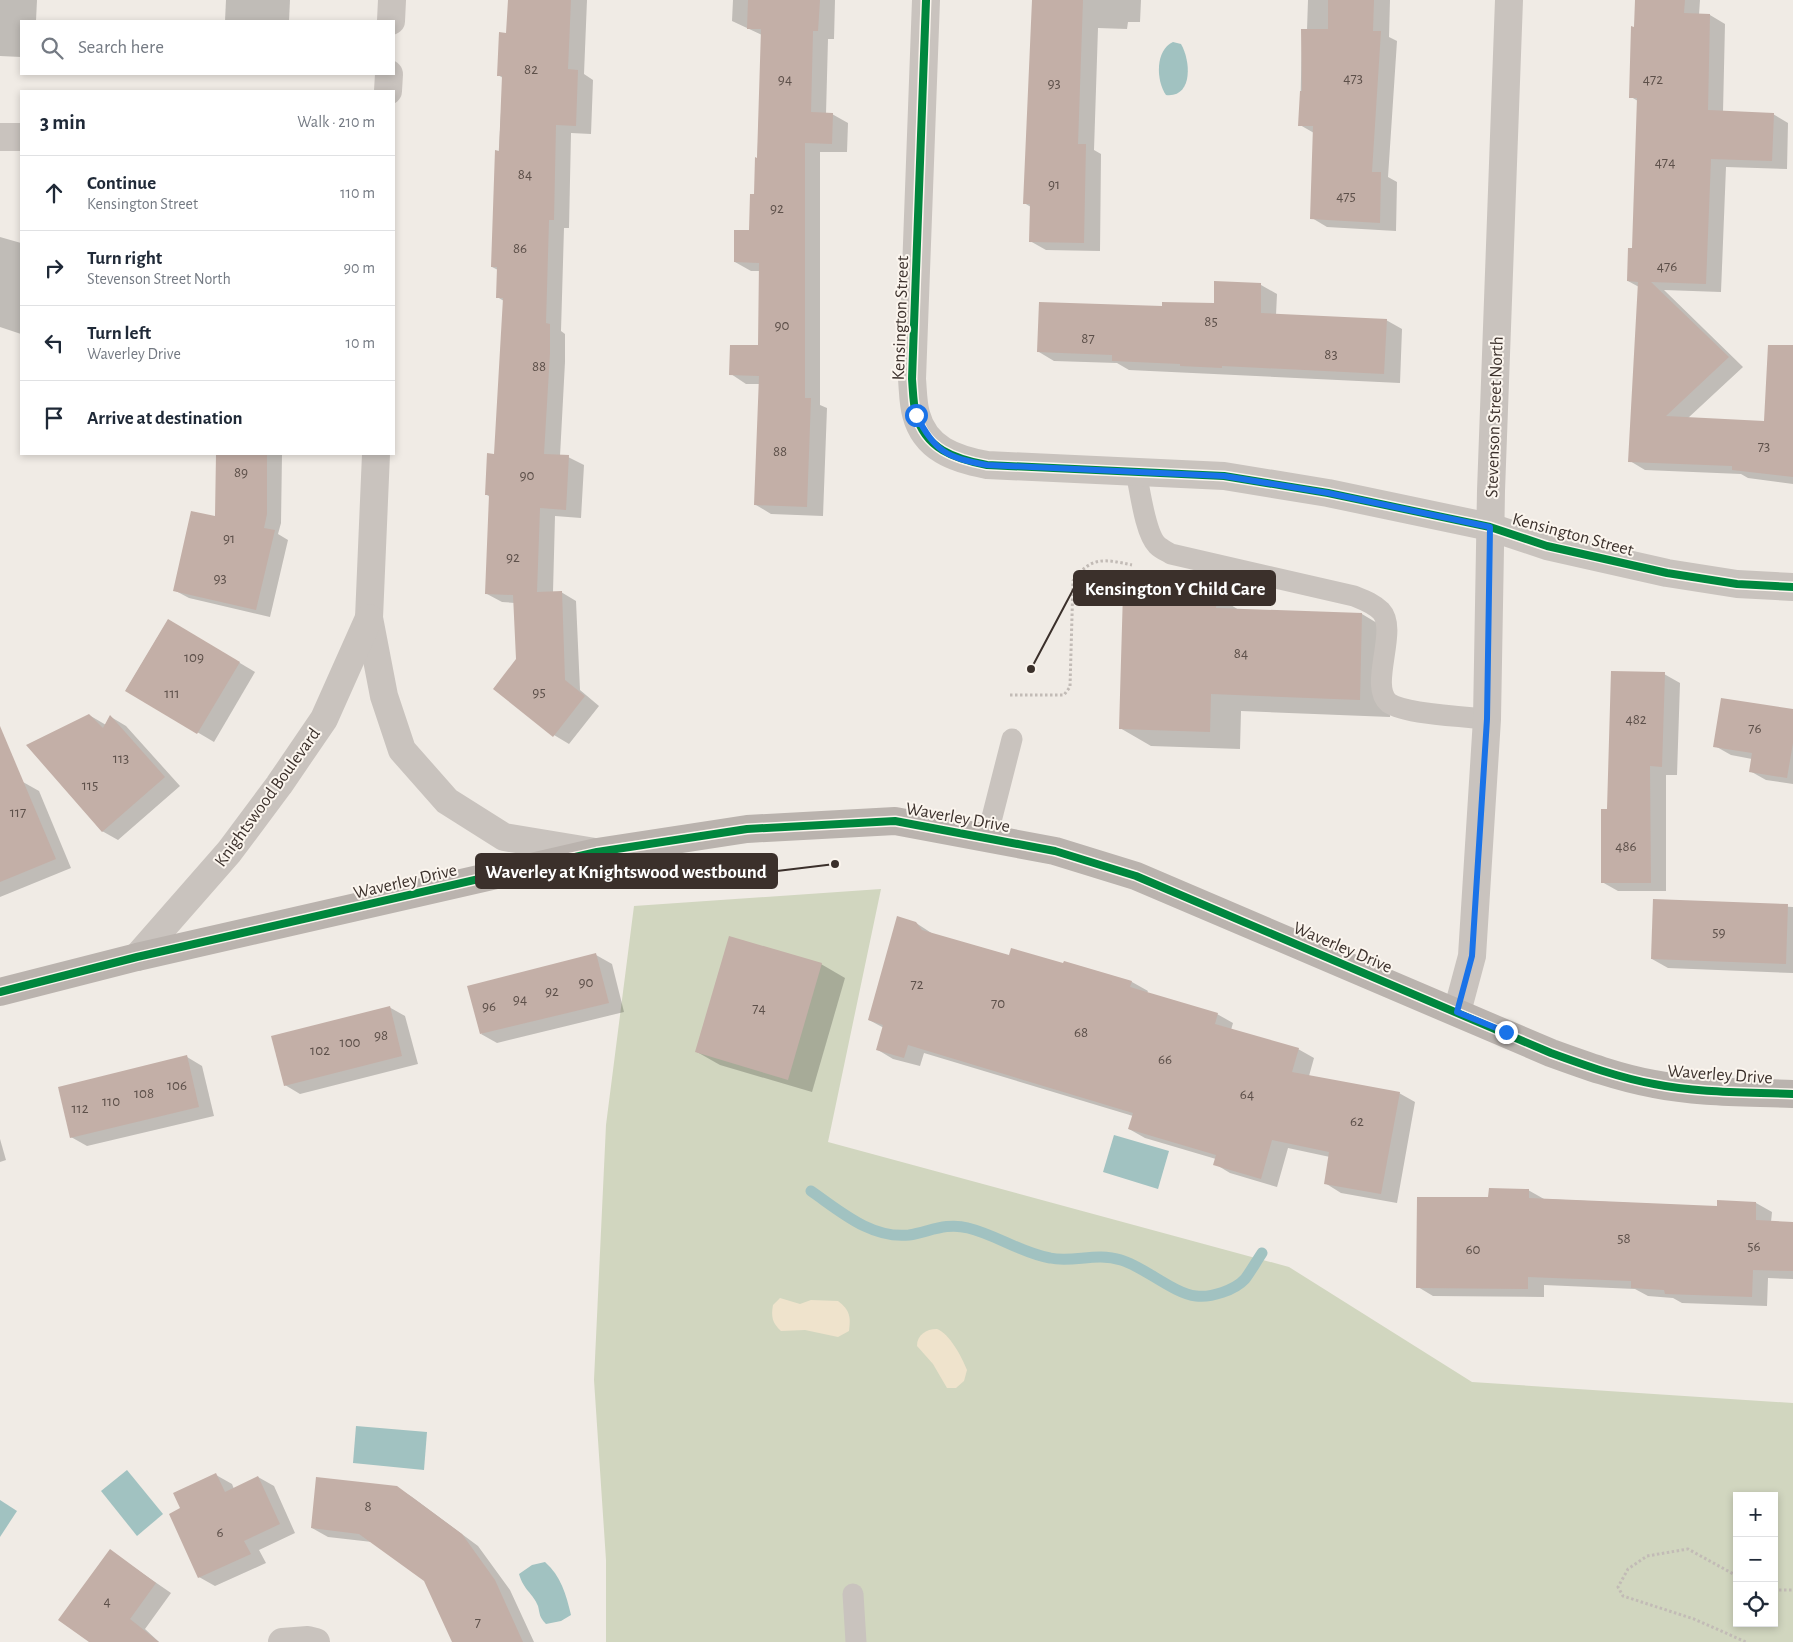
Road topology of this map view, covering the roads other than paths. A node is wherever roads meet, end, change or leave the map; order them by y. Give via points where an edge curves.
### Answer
1 (392, 0) edge
2 (926, 0) edge
3 (1509, 0) edge
4 (391, 20) edge
5 (389, 75) edge
6 (388, 90) edge
7 (0, 137) edge
8 (20, 137) edge
9 (376, 455) edge
10 (1136, 472) junction
11 (1490, 527) junction
12 (1793, 587) edge
13 (369, 618) junction
14 (1487, 719) junction
15 (1012, 740) dead end
16 (987, 837) junction
17 (597, 852) junction
18 (137, 957) junction
19 (0, 992) edge
20 (1457, 1012) junction
21 (1793, 1094) edge
22 (853, 1594) dead end
23 (282, 1642) edge
24 (316, 1642) edge
25 (856, 1642) edge

1 - 4 street
2 - 10 street, Kensington Street via 912,379 916,415 930,442 957,459 987,465
3 - 11 street, Stevenson Street North
5 - 6 street
7 - 8 street
9 - 13 street, Knightswood Boulevard
10 - 11 street, Kensington Street via 1224,476 1328,493
10 - 14 lane via 1150,532 1156,544 1171,554 1369,602 1382,612 1386,623 1382,692 1389,703 1408,710
11 - 12 street, Kensington Street via 1547,546 1667,573 1737,584
11 - 14 street, Stevenson Street North
13 - 17 street, Knightswood Boulevard via 384,696 402,750 447,801 504,837
13 - 18 street, Knightswood Boulevard via 324,719 279,786 229,852
14 - 20 street, Stevenson Street North via 1472,956
15 - 16 lane
16 - 17 street, Waverley Drive via 895,821 747,829
16 - 20 street, Waverley Drive via 1055,851 1136,876
17 - 18 street, Waverley Drive
18 - 19 street, Waverley Drive
20 - 21 street, Waverley Drive via 1551,1053 1654,1084
22 - 25 lane
23 - 24 street

